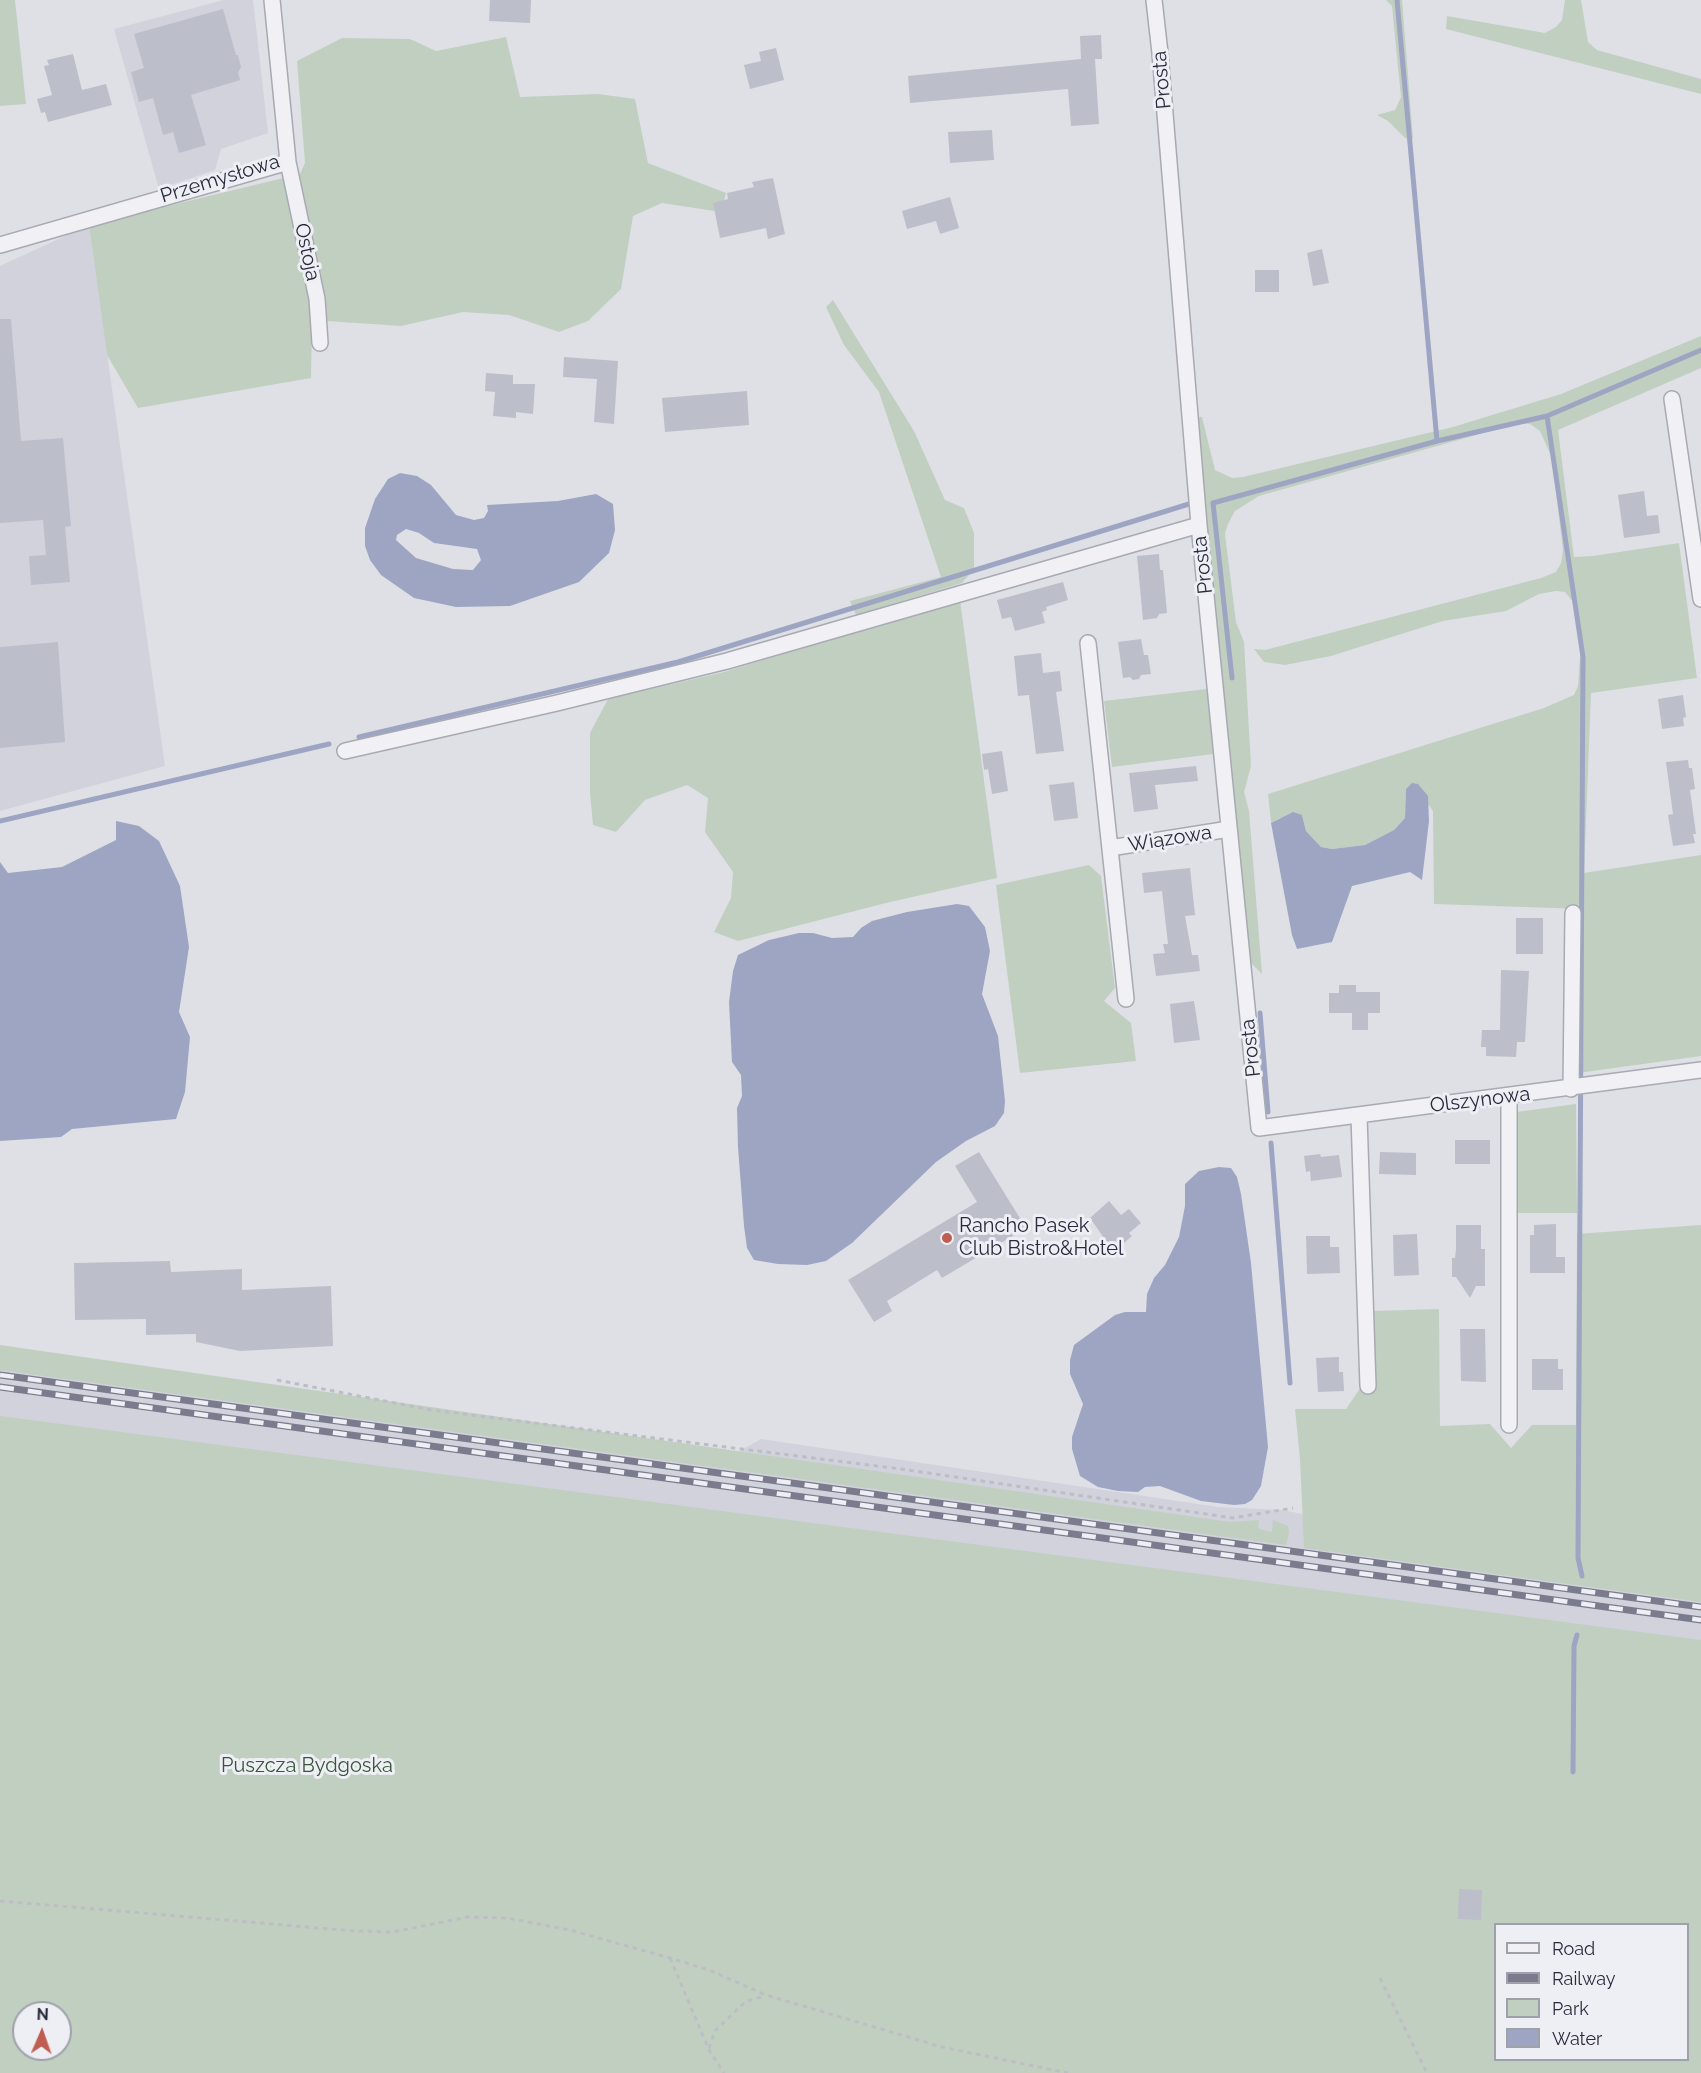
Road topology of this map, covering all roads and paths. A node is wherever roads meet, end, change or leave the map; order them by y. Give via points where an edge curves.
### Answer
1 (272, 0) edge
2 (1154, 0) edge
3 (288, 162) junction
4 (0, 245) edge
5 (320, 343) dead end
6 (1672, 399) dead end
7 (1199, 525) junction
8 (1701, 599) edge
9 (1088, 643) dead end
10 (345, 751) dead end
11 (1229, 829) junction
12 (1110, 848) junction
13 (1573, 913) dead end
14 (1126, 999) dead end
15 (1701, 1070) edge
16 (1577, 1088) junction
17 (1509, 1097) junction
18 (1359, 1116) junction
19 (1259, 1128) joint
20 (277, 1380) dead end
21 (1368, 1386) dead end
22 (1509, 1425) dead end
23 (1293, 1509) dead end
24 (0, 1901) edge
25 (670, 1958) junction
26 (1380, 1978) dead end
27 (766, 1995) junction
28 (709, 2050) junction
29 (724, 2073) edge
30 (1068, 2073) edge
31 (1427, 2073) edge

1 - 3 street, Przemysłowa
2 - 7 street, Prosta
3 - 4 street, Przemysłowa
3 - 5 street, Ostoja via 317,299
6 - 8 street
7 - 10 street via 727,662
7 - 11 street, Prosta
9 - 12 street
11 - 12 street, Wiązowa
11 - 19 street, Prosta
12 - 14 street
13 - 16 street
15 - 16 street, Olszynowa
16 - 17 street, Olszynowa
17 - 18 street, Olszynowa
17 - 22 street
18 - 19 street, Olszynowa
18 - 21 street
20 - 23 path via 431,1410 901,1469 1233,1518
24 - 25 path via 384,1932 468,1917 507,1918 570,1930
25 - 27 path
25 - 28 path
26 - 31 path
27 - 28 path via 745,2002 715,2031
27 - 30 path via 942,2047
28 - 29 path

